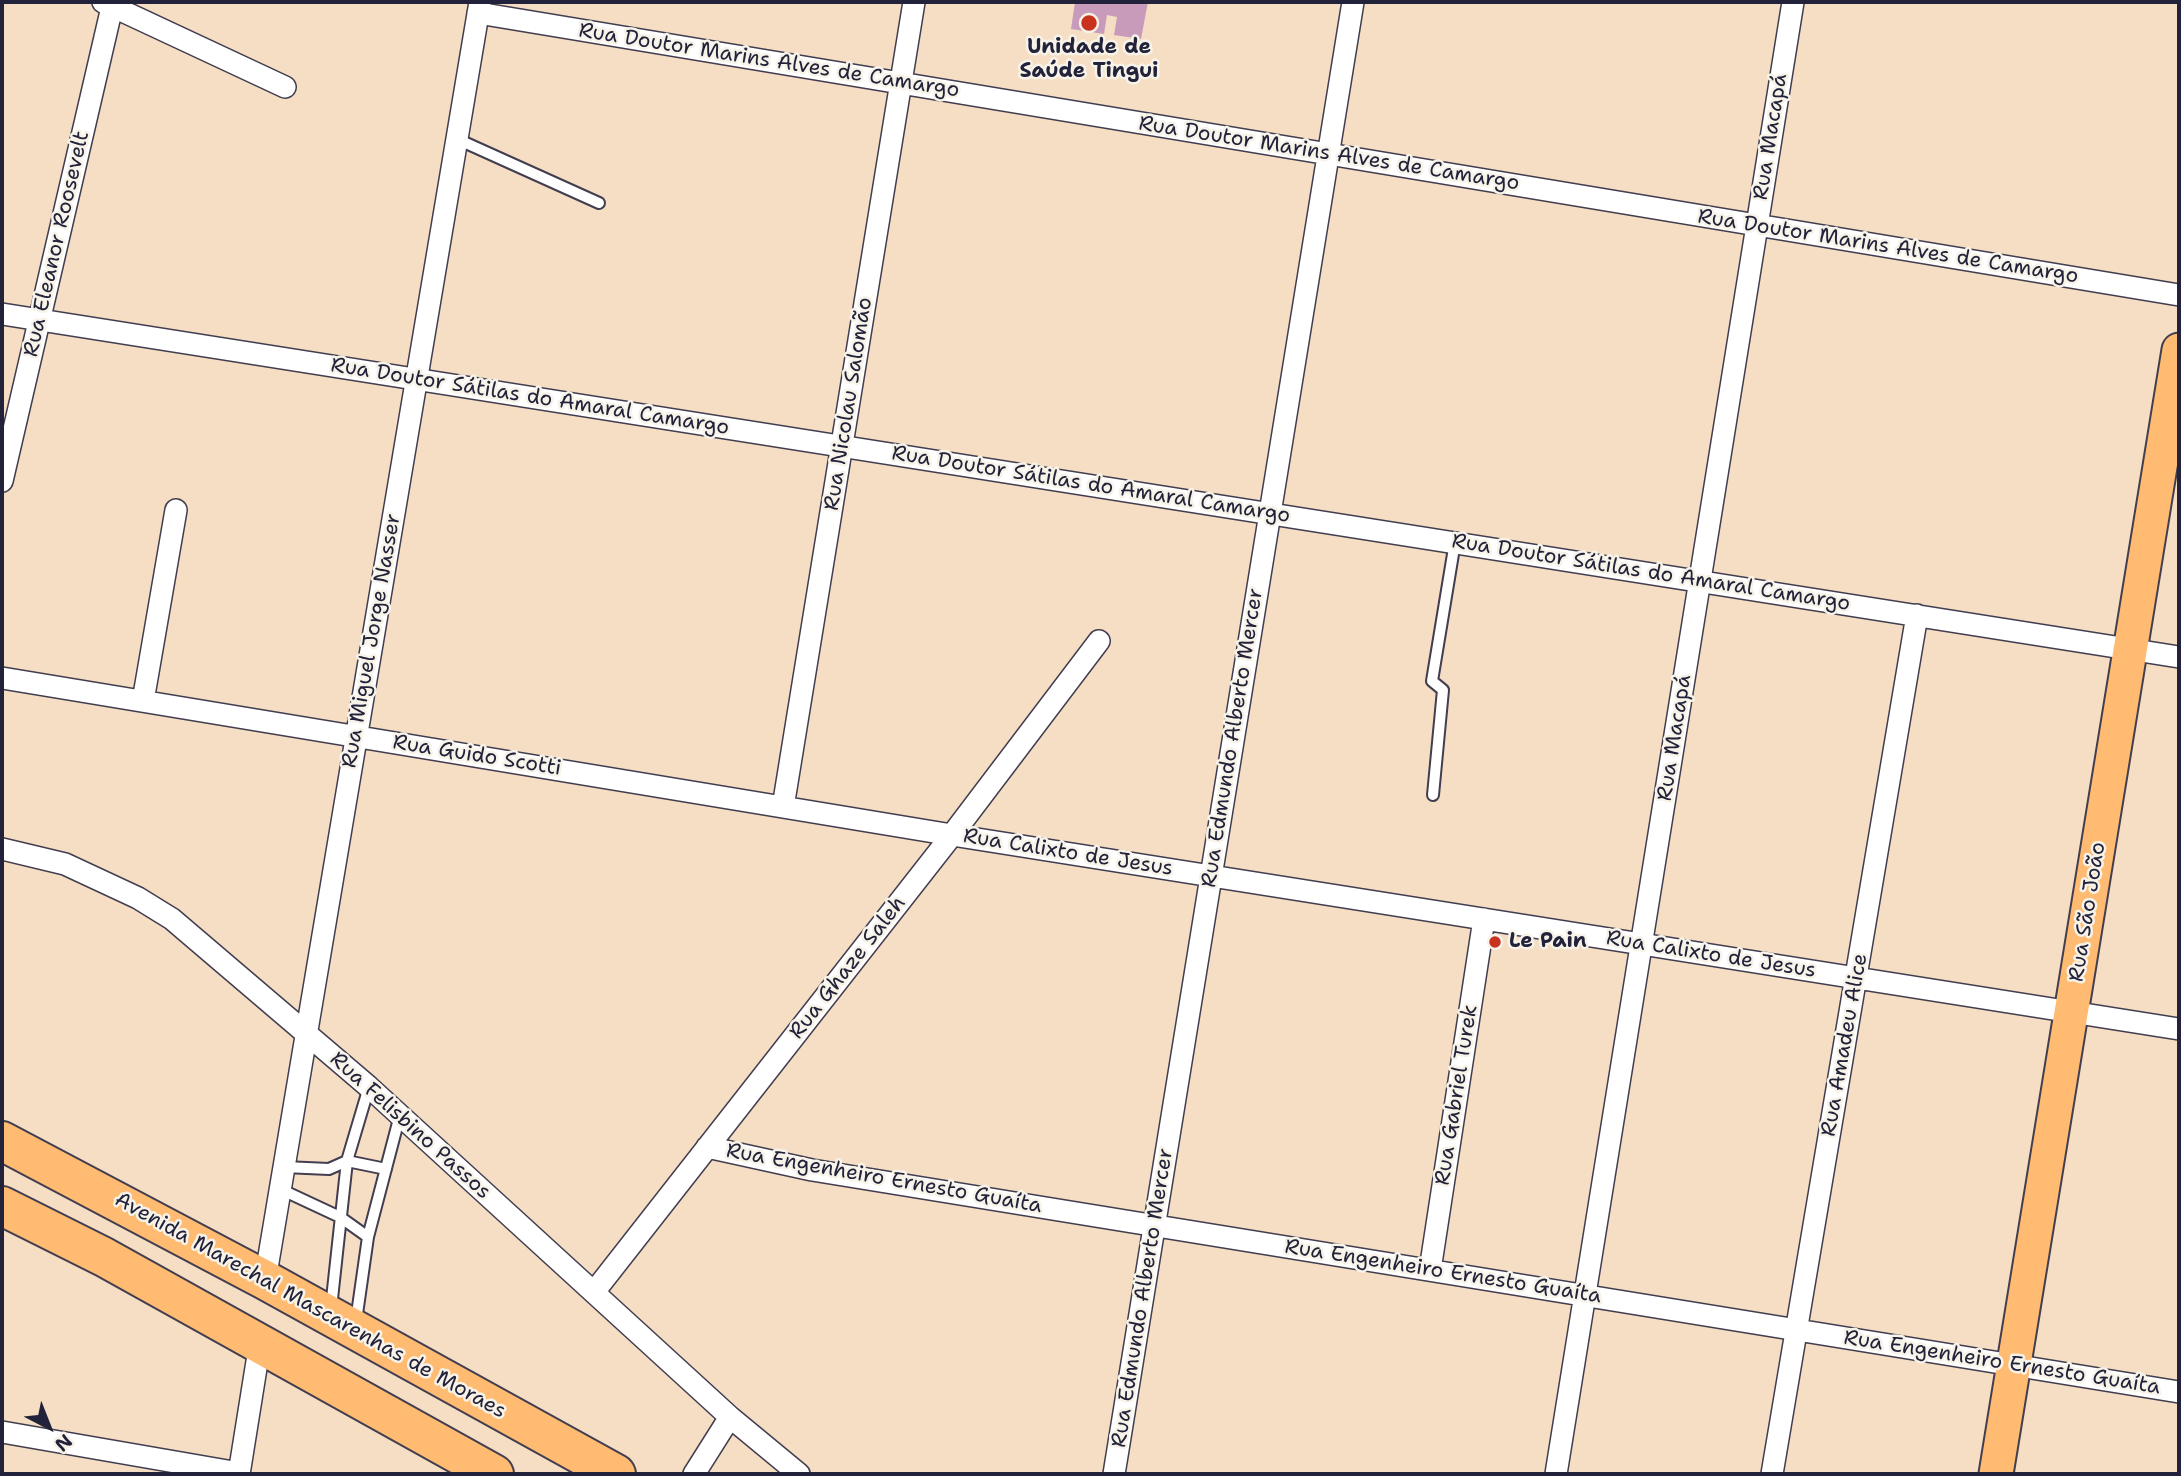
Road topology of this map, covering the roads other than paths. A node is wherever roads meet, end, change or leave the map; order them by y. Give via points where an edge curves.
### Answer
1 (914, 2) edge
2 (1353, 2) edge
3 (1793, 2) edge
4 (107, 4) edge
5 (479, 7) edge
6 (901, 83) junction
7 (285, 87) dead end
8 (457, 139) junction
9 (1328, 154) junction
10 (599, 203) dead end
11 (1757, 225) junction
12 (2179, 295) edge
13 (2, 314) edge
14 (40, 320) junction
15 (2179, 350) edge
16 (416, 379) junction
17 (842, 446) junction
18 (2, 481) edge
19 (176, 510) dead end
20 (1270, 513) junction
21 (1455, 542) junction
22 (1700, 581) junction
23 (1917, 615) junction
24 (1099, 641) dead end
25 (2131, 649) junction
26 (2179, 657) edge
27 (2, 678) edge
28 (143, 701) junction
29 (356, 736) junction
30 (1433, 795) dead end
31 (783, 807) junction
32 (952, 835) junction
33 (2, 849) edge
34 (1211, 876) junction
35 (1484, 919) junction
36 (1642, 944) junction
37 (1856, 978) junction
38 (2071, 1012) junction
39 (2179, 1029) edge
40 (306, 1034) junction
41 (369, 1087) junction
42 (400, 1115) junction
43 (2, 1141) edge
44 (707, 1147) junction
45 (347, 1161) junction
46 (284, 1167) junction
47 (386, 1169) junction
48 (280, 1189) junction
49 (2, 1206) edge
50 (146, 1216) junction
51 (340, 1217) junction
52 (1154, 1226) junction
53 (368, 1237) junction
54 (104, 1257) junction
55 (1430, 1270) junction
56 (265, 1280) junction
57 (594, 1292) junction
58 (1585, 1295) junction
59 (342, 1322) junction
60 (1797, 1330) junction
61 (273, 1350) junction
62 (2014, 1365) junction
63 (2179, 1392) edge
64 (730, 1417) junction
65 (2, 1432) edge
66 (585, 1463) edge
67 (239, 1474) edge
68 (494, 1474) edge
69 (616, 1474) edge
70 (694, 1474) edge
71 (799, 1474) edge
72 (1114, 1474) edge
73 (1556, 1474) edge
74 (1772, 1474) edge
75 (1996, 1474) edge

1 - 6 street, Rua Nicolau Salomão
2 - 9 street, Rua Edmundo Alberto Mercer
3 - 11 street, Rua Macapá
4 - 7 street
4 - 14 street, Rua Eleanor Roosevelt
5 - 6 street, Rua Doutor Marins Alves de Camargo
5 - 8 street, Rua Miguel Jorge Nasser
6 - 9 street, Rua Doutor Marins Alves de Camargo
6 - 17 street, Rua Nicolau Salomão
8 - 10 lane
8 - 16 street, Rua Miguel Jorge Nasser
9 - 11 street, Rua Doutor Marins Alves de Camargo
9 - 20 street, Rua Edmundo Alberto Mercer
11 - 12 street, Rua Doutor Marins Alves de Camargo
11 - 22 street, Rua Macapá
13 - 14 street, Rua Doutor Sátilas do Amaral Camargo
14 - 16 street, Rua Doutor Sátilas do Amaral Camargo
14 - 18 street, Rua Eleanor Roosevelt
15 - 25 main road, Rua São João
16 - 17 street, Rua Doutor Sátilas do Amaral Camargo
16 - 29 street, Rua Miguel Jorge Nasser
17 - 20 street, Rua Doutor Sátilas do Amaral Camargo
17 - 31 street, Rua Nicolau Salomão
19 - 28 street
20 - 21 street, Rua Doutor Sátilas do Amaral Camargo
20 - 34 street, Rua Edmundo Alberto Mercer
21 - 22 street, Rua Doutor Sátilas do Amaral Camargo
21 - 30 lane via 1432,681 1443,690
22 - 23 street, Rua Doutor Sátilas do Amaral Camargo
22 - 36 street, Rua Macapá
23 - 25 street, Rua Doutor Sátilas do Amaral Camargo
23 - 37 street, Rua Amadeu Alice
24 - 32 street, Rua Ghaze Saleh
25 - 26 street, Rua Doutor Sátilas do Amaral Camargo
25 - 38 main road, Rua São João
27 - 28 street, Rua Guido Scotti
28 - 29 street, Rua Guido Scotti
29 - 31 street, Rua Guido Scotti
29 - 40 street, Rua Miguel Jorge Nasser
31 - 32 street, Rua Guido Scotti
32 - 34 street, Rua Calixto de Jesus
32 - 44 street, Rua Ghaze Saleh
33 - 40 street, Rua Felisbino Passos via 65,864 138,898 206,946
34 - 35 street, Rua Calixto de Jesus
34 - 52 street, Rua Edmundo Alberto Mercer
35 - 36 street, Rua Calixto de Jesus
35 - 55 street, Rua Gabriel Turek
36 - 37 street, Rua Calixto de Jesus
36 - 58 street, Rua Macapá
37 - 38 street, Rua Calixto de Jesus
37 - 60 street, Rua Amadeu Alice
38 - 39 street, Rua Calixto de Jesus
38 - 62 main road, Rua São João
40 - 41 street, Rua Felisbino Passos
40 - 46 street, Rua Miguel Jorge Nasser
41 - 42 street, Rua Felisbino Passos
41 - 45 lane
42 - 47 lane
42 - 57 street, Rua Felisbino Passos
43 - 50 highway, Avenida Marechal Mascarenhas de Moraes
44 - 52 street, Rua Engenheiro Ernesto Guaíta via 812,1170
44 - 57 street, Rua Ghaze Saleh
45 - 46 lane via 329,1170
45 - 47 lane
45 - 51 lane
46 - 48 street, Rua Miguel Jorge Nasser
47 - 53 lane
48 - 51 lane
48 - 56 street, Rua Miguel Jorge Nasser
49 - 54 highway
50 - 54 highway via 113,1241
50 - 56 highway, Avenida Marechal Mascarenhas de Moraes
51 - 53 lane
51 - 59 lane
52 - 55 street, Rua Engenheiro Ernesto Guaíta
52 - 72 street, Rua Edmundo Alberto Mercer
53 - 59 lane
54 - 61 highway
55 - 58 street, Rua Engenheiro Ernesto Guaíta
56 - 59 highway, Avenida Marechal Mascarenhas de Moraes
56 - 61 highway
57 - 64 street, Rua Felisbino Passos
58 - 60 street, Rua Engenheiro Ernesto Guaíta
58 - 73 street, Rua Macapá
59 - 66 highway, Avenida Marechal Mascarenhas de Moraes
60 - 62 street, Rua Engenheiro Ernesto Guaíta
60 - 74 street, Rua Amadeu Alice
61 - 67 street
61 - 68 highway
62 - 63 street, Rua Engenheiro Ernesto Guaíta
62 - 75 main road, Rua São João
64 - 70 street
64 - 71 street, Rua Felisbino Passos
65 - 67 street
66 - 69 highway, Avenida Marechal Mascarenhas de Moraes

